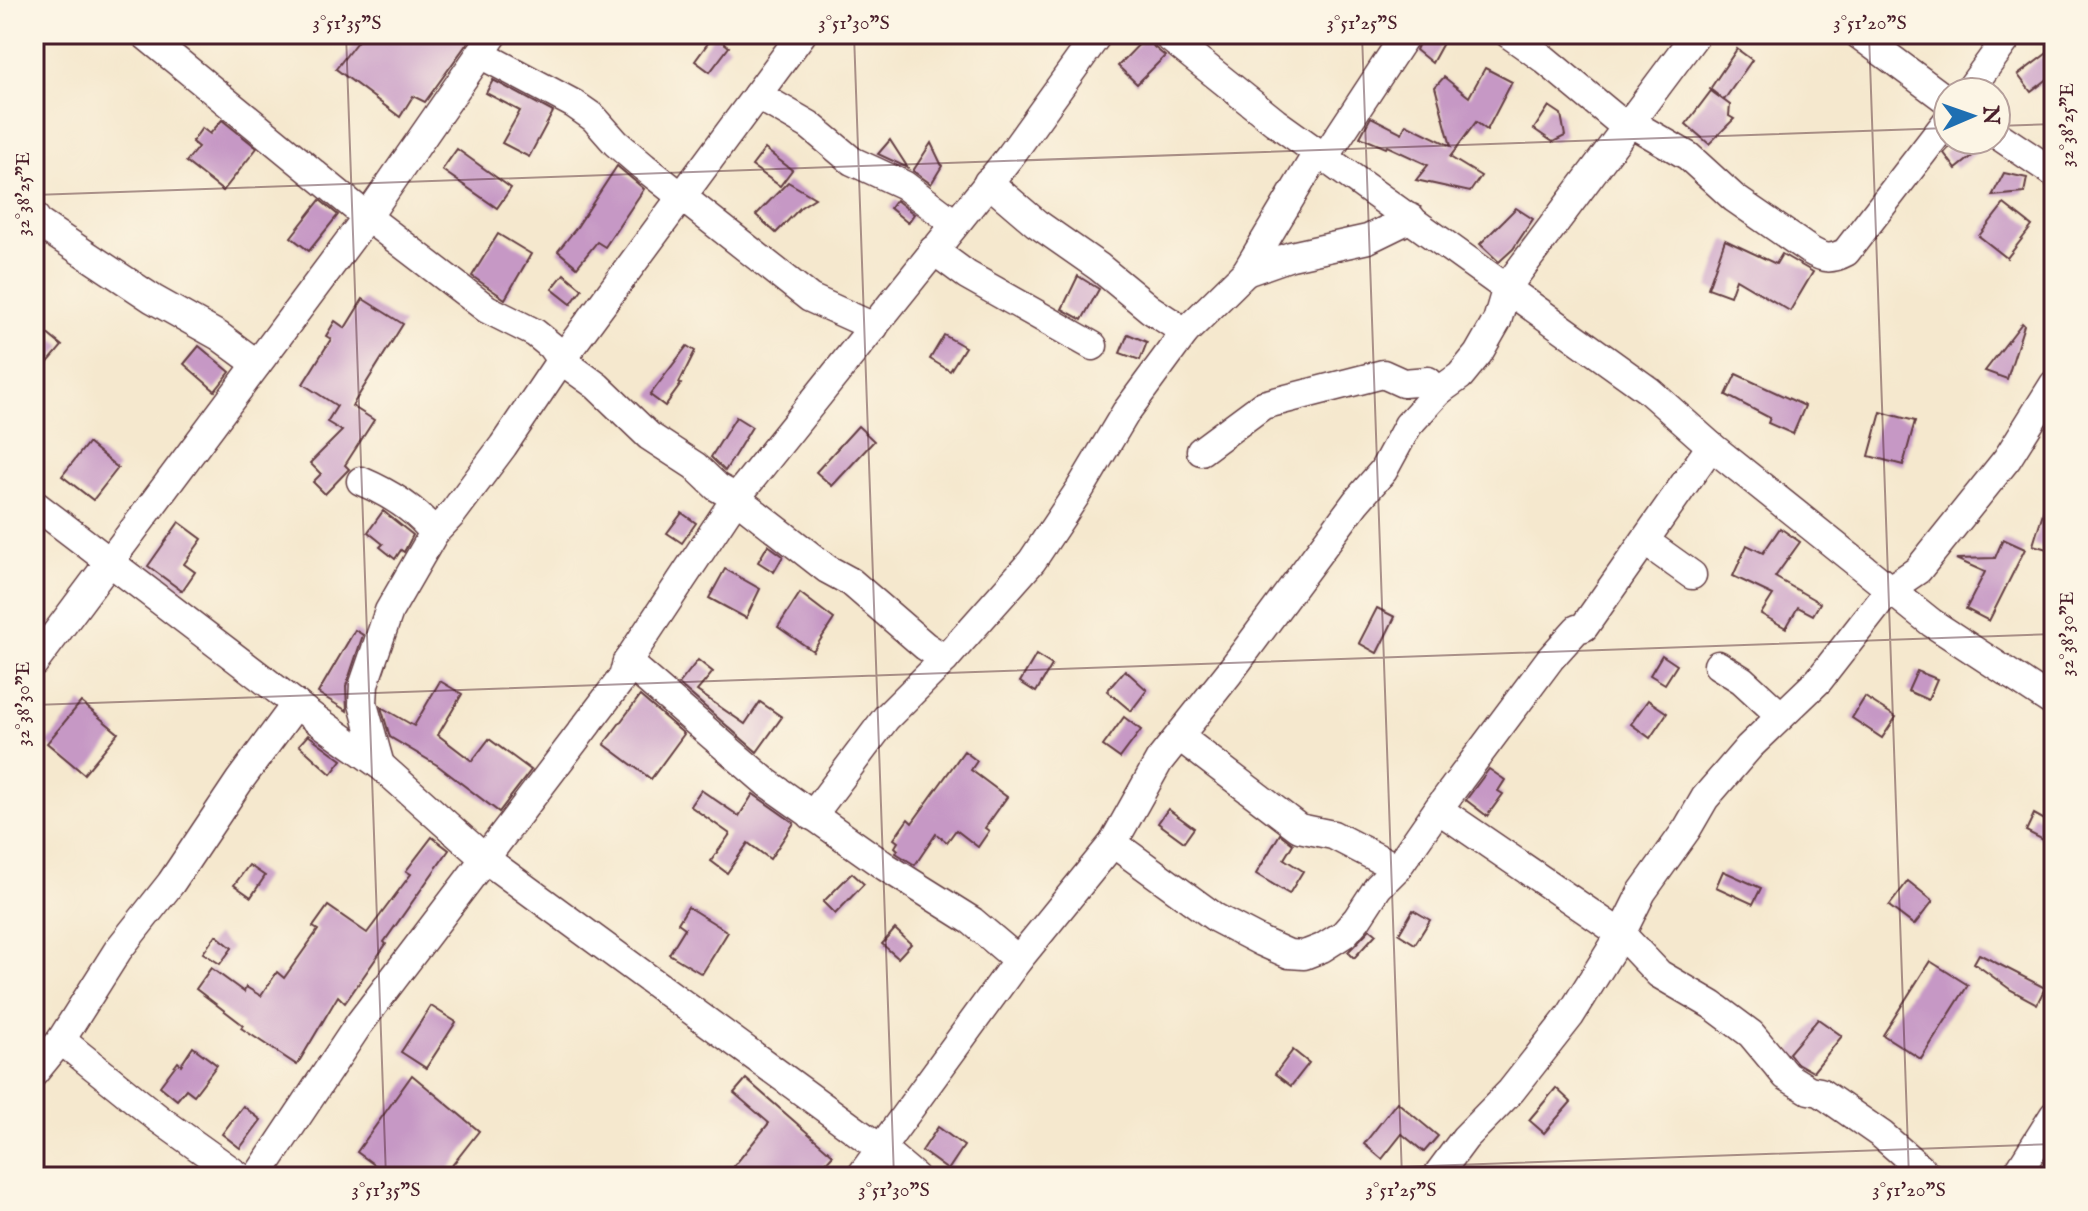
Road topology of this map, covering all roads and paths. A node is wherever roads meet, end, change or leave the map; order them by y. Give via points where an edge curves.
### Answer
1 (144, 34) edge
2 (802, 34) edge
3 (1098, 34) edge
4 (1165, 34) edge
5 (1406, 34) edge
6 (1509, 34) edge
7 (1696, 34) edge
8 (1858, 34) edge
9 (2010, 34) edge
10 (482, 42) edge
11 (1980, 76) edge
12 (1932, 89) edge
13 (757, 95) junction
14 (1629, 126) junction
15 (1932, 141) edge
16 (2012, 145) edge
17 (1322, 154) junction
18 (2054, 173) edge
19 (988, 182) junction
20 (683, 195) junction
21 (34, 216) edge
22 (367, 217) junction
23 (1411, 218) junction
24 (954, 223) junction
25 (933, 250) junction
26 (1246, 272) junction
27 (1507, 287) junction
28 (874, 327) junction
29 (1185, 332) junction
30 (1093, 346) dead end
31 (561, 360) junction
32 (257, 364) junction
33 (2054, 384) edge
34 (1439, 391) junction
35 (1711, 446) junction
36 (1201, 451) dead end
37 (361, 481) dead end
38 (736, 498) junction
39 (34, 504) edge
40 (434, 533) junction
41 (1646, 542) junction
42 (109, 562) junction
43 (1692, 575) dead end
44 (1890, 589) junction
45 (945, 659) junction
46 (627, 662) junction
47 (34, 663) edge
48 (1718, 665) dead end
49 (2054, 703) edge
50 (296, 704) junction
51 (1781, 716) junction
52 (1180, 737) junction
53 (380, 765) junction
54 (1438, 809) junction
55 (812, 816) junction
56 (1113, 843) junction
57 (484, 858) junction
58 (1397, 868) junction
59 (1621, 934) junction
60 (1018, 960) junction
61 (61, 1040) junction
62 (34, 1073) edge
63 (2054, 1115) edge
64 (882, 1149) junction
65 (240, 1177) edge
66 (257, 1177) edge
67 (860, 1177) edge
68 (915, 1177) edge
69 (1436, 1177) edge
70 (1930, 1177) edge
71 (2015, 1177) edge

1 - 22 street
2 - 13 street
3 - 19 street
4 - 17 street
5 - 17 street
6 - 14 street
7 - 14 street
8 - 12 street
9 - 11 street
10 - 20 street via 594,118 616,143
10 - 22 street
13 - 20 street
13 - 24 street via 809,125 852,161 904,185
14 - 15 street via 1688,156 1734,198 1809,250 1832,259 1846,252
14 - 27 street
16 - 18 street
17 - 23 street
17 - 26 street
19 - 24 street
19 - 29 street
20 - 28 street via 810,298
20 - 31 street
21 - 32 street via 104,268
22 - 31 street via 487,309 535,333
22 - 32 street
23 - 26 street via 1368,239
23 - 27 street
24 - 25 street
25 - 28 street
25 - 30 street
26 - 29 street
27 - 34 street via 1497,321 1478,354
27 - 35 street via 1648,390
28 - 38 street
29 - 45 street via 1126,412 1032,561
31 - 38 street via 649,436
31 - 40 street via 503,446
32 - 42 street
33 - 44 street via 1961,520 1918,570
34 - 36 street via 1428,381 1403,383 1383,374 1263,405
34 - 52 street via 1408,425 1383,471
35 - 41 street
35 - 44 street
37 - 40 street via 405,506
38 - 45 street
38 - 46 street
39 - 42 street
40 - 53 street via 389,611 364,684 363,704
41 - 43 street
41 - 54 street
42 - 47 street
42 - 50 street
44 - 49 street
44 - 51 street via 1819,680
45 - 55 street via 886,718
46 - 55 street
46 - 57 street via 623,677
48 - 51 street
50 - 53 street
50 - 61 street via 118,950
51 - 59 street via 1705,798 1642,892
52 - 56 street via 1159,761
52 - 58 street via 1299,828 1333,835
53 - 57 street
54 - 58 street
54 - 59 street
55 - 60 street via 972,921
56 - 58 street via 1216,918 1289,954 1304,955 1344,934
56 - 60 street
57 - 64 street
57 - 66 street via 359,1024
59 - 69 street via 1570,1016
59 - 70 street via 1659,974 1751,1034 1786,1076 1872,1128
60 - 64 street
61 - 62 street
61 - 65 street
63 - 71 street
64 - 67 street
64 - 68 street

